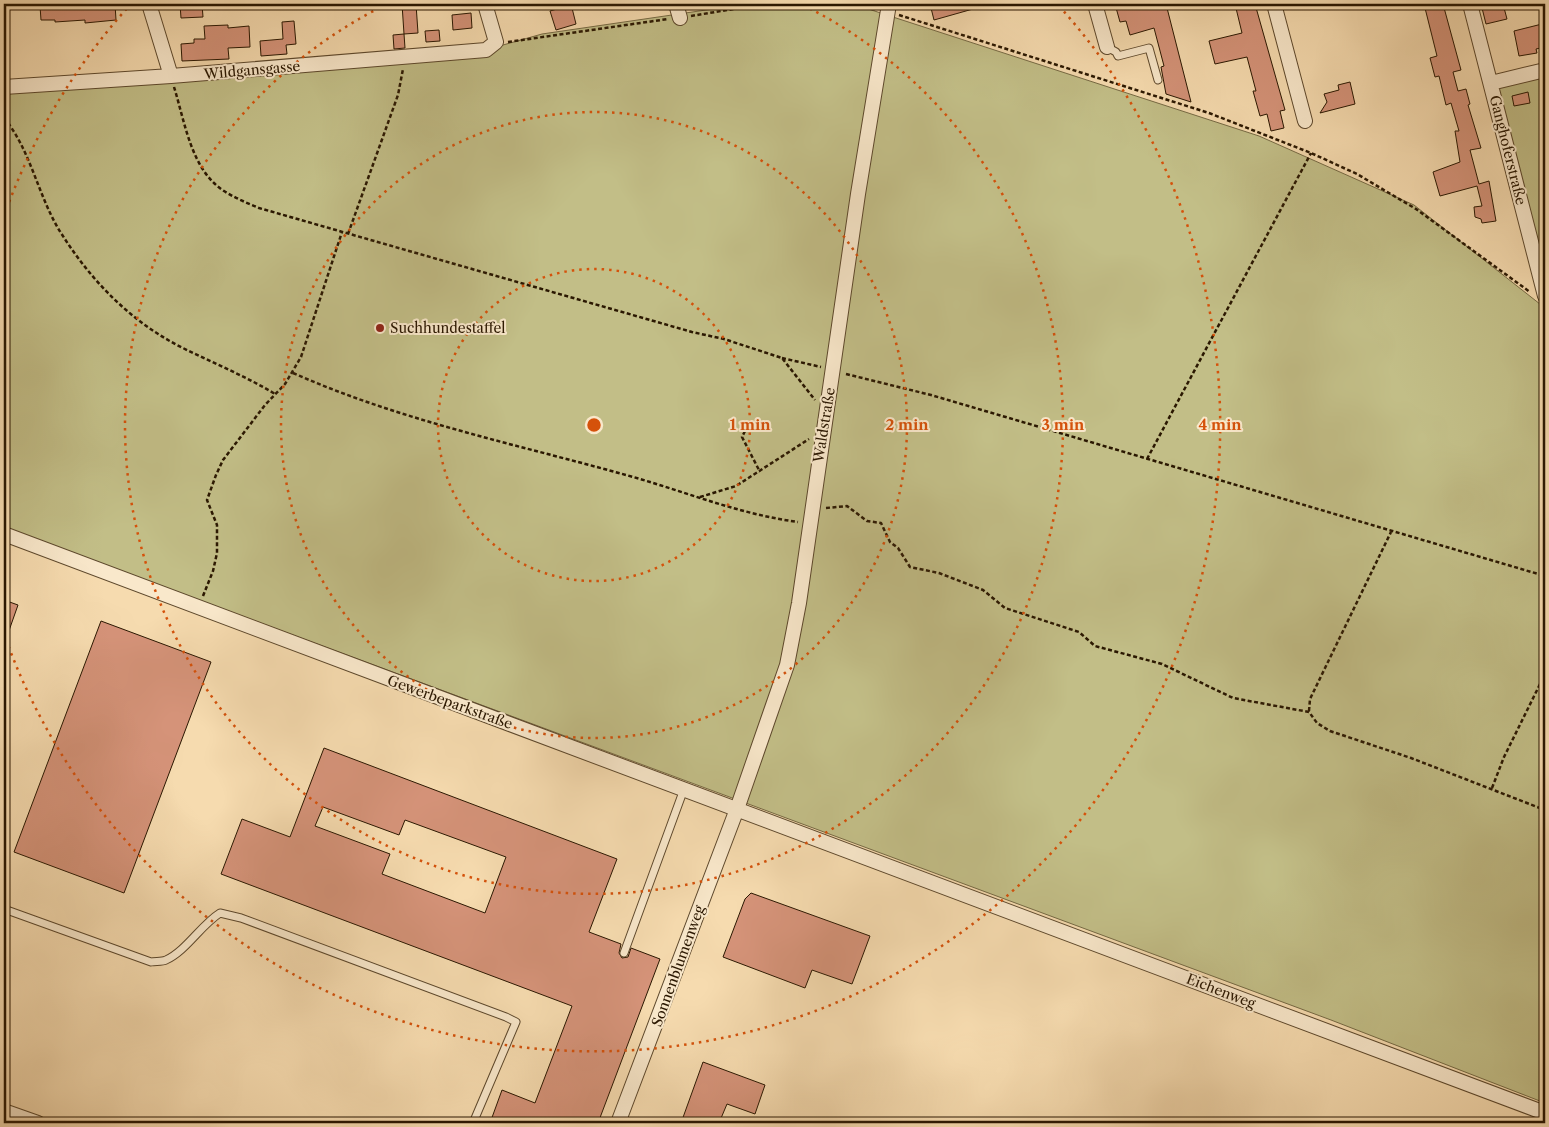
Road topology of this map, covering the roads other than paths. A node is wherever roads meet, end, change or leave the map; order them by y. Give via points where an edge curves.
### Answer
1 (148, 4) edge
2 (485, 4) edge
3 (676, 4) edge
4 (1095, 4) edge
5 (1274, 4) edge
6 (1470, 4) edge
7 (889, 8) edge
8 (680, 18) road end
9 (1107, 46) joint
10 (1545, 70) edge
11 (171, 76) junction
12 (1158, 80) dead end
13 (1491, 84) junction
14 (4, 87) edge
15 (1305, 121) dead end
16 (1541, 297) edge
17 (4, 534) edge
18 (684, 789) junction
19 (737, 809) junction
20 (896, 869) joint
21 (4, 909) edge
22 (624, 953) dead end
23 (4, 1111) edge
24 (1545, 1113) edge
25 (38, 1123) edge
26 (473, 1123) edge
27 (618, 1123) edge

1 - 11 street
2 - 11 street, Wildgansgasse via 496,42 486,50
3 - 8 street
4 - 9 street
5 - 15 street
6 - 13 street, Ganghoferstraße
7 - 19 street, Waldstraße via 858,194 799,603 787,665
9 - 12 lane via 1118,56 1149,48
10 - 13 street
11 - 14 street, Wildgansgasse
13 - 16 street, Ganghoferstraße
17 - 18 street, Gewerbeparkstraße
18 - 19 street, Gewerbeparkstraße
18 - 22 lane
19 - 20 street, Gewerbeparkstraße
19 - 27 street, Sonnenblumenweg
20 - 24 street, Eichenweg
21 - 26 lane via 151,962 166,960 220,913 506,1017 516,1022
23 - 25 street

